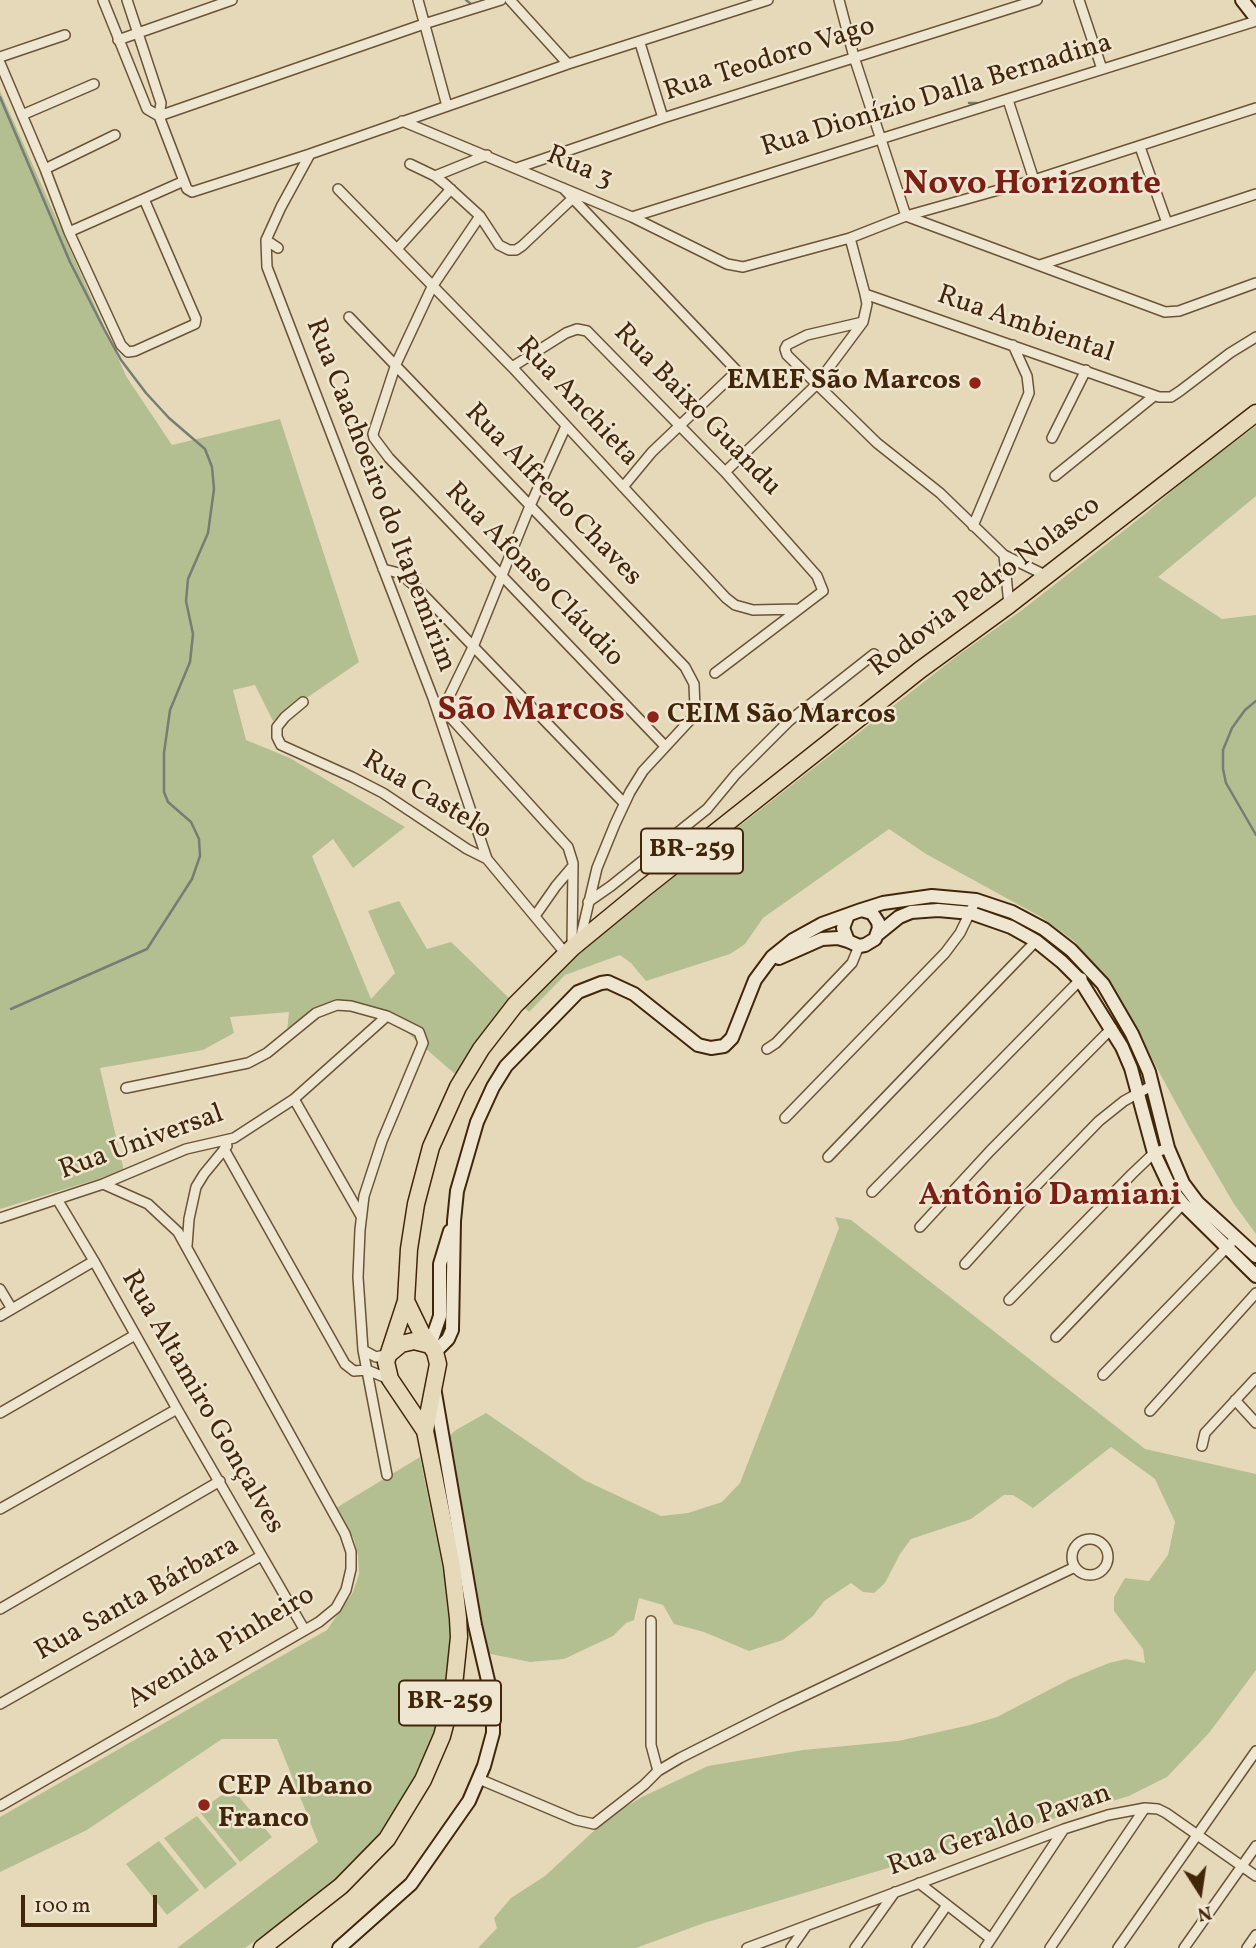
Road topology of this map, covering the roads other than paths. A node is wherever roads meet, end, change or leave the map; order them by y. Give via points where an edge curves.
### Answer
1 (103, 0) edge
2 (127, 0) edge
3 (232, 0) edge
4 (418, 0) edge
5 (501, 0) edge
6 (510, 0) edge
7 (768, 0) edge
8 (839, 0) edge
9 (1037, 0) edge
10 (1080, 0) edge
11 (1242, 0) edge
12 (1256, 20) edge
13 (424, 24) junction
14 (137, 32) junction
15 (65, 35) dead end
16 (118, 40) junction
17 (640, 43) junction
18 (0, 57) edge
19 (854, 57) junction
20 (0, 64) edge
21 (569, 64) junction
22 (1102, 69) junction
23 (94, 84) dead end
24 (1008, 100) junction
25 (447, 106) junction
26 (1256, 108) edge
27 (22, 115) junction
28 (159, 116) junction
29 (663, 118) junction
30 (402, 121) junction
31 (115, 135) dead end
32 (880, 137) junction
33 (1140, 147) junction
34 (310, 154) junction
35 (488, 155) junction
36 (410, 163) dead end
37 (517, 168) junction
38 (45, 169) junction
39 (435, 176) junction
40 (1034, 180) junction
41 (184, 181) junction
42 (559, 185) junction
43 (338, 189) dead end
44 (451, 189) junction
45 (1256, 194) edge
46 (573, 198) junction
47 (144, 199) junction
48 (480, 216) junction
49 (632, 216) junction
50 (906, 216) junction
51 (1167, 223) junction
52 (69, 232) junction
53 (850, 238) junction
54 (266, 240) junction
55 (278, 248) dead end
56 (397, 249) junction
57 (1040, 265) junction
58 (1256, 284) edge
59 (432, 288) junction
60 (865, 294) junction
61 (349, 317) dead end
62 (863, 322) junction
63 (1256, 337) edge
64 (1013, 345) junction
65 (396, 365) junction
66 (512, 367) junction
67 (1086, 370) junction
68 (817, 386) junction
69 (1154, 396) junction
70 (1256, 413) edge
71 (680, 425) junction
72 (566, 426) junction
73 (1052, 438) dead end
74 (725, 472) junction
75 (1055, 476) dead end
76 (623, 487) junction
77 (530, 506) junction
78 (973, 526) junction
79 (1004, 555) junction
80 (383, 569) junction
81 (502, 576) junction
82 (1047, 576) junction
83 (1009, 605) junction
84 (798, 609) junction
85 (473, 646) junction
86 (874, 654) dead end
87 (715, 673) dead end
88 (433, 698) junction
89 (303, 702) dead end
90 (443, 709) junction
91 (665, 746) junction
92 (624, 803) junction
93 (487, 859) junction
94 (573, 866) junction
95 (976, 900) junction
96 (588, 902) junction
97 (861, 909) junction
98 (971, 914) junction
99 (848, 915) junction
100 (535, 916) junction
101 (878, 934) junction
102 (1036, 941) junction
103 (853, 943) junction
104 (573, 948) junction
105 (766, 965) junction
106 (1091, 970) junction
107 (1080, 980) junction
108 (387, 1016) junction
109 (1112, 1028) junction
110 (767, 1049) dead end
111 (1153, 1085) junction
112 (126, 1088) dead end
113 (1138, 1093) junction
114 (294, 1099) junction
115 (785, 1118) dead end
116 (234, 1138) junction
117 (1168, 1148) junction
118 (224, 1149) junction
119 (1154, 1153) junction
120 (828, 1157) dead end
121 (103, 1184) junction
122 (873, 1192) dead end
123 (57, 1199) junction
124 (1183, 1204) junction
125 (361, 1216) junction
126 (0, 1218) edge
127 (920, 1227) dead end
128 (1233, 1242) junction
129 (187, 1248) junction
130 (1256, 1256) edge
131 (94, 1261) junction
132 (965, 1264) dead end
133 (1256, 1276) edge
134 (0, 1289) edge
135 (1256, 1293) edge
136 (1009, 1300) dead end
137 (406, 1301) junction
138 (12, 1309) junction
139 (0, 1316) edge
140 (135, 1335) junction
141 (1056, 1337) dead end
142 (432, 1348) junction
143 (363, 1350) junction
144 (388, 1354) junction
145 (367, 1370) junction
146 (1103, 1375) dead end
147 (1256, 1378) edge
148 (390, 1379) junction
149 (434, 1385) junction
150 (400, 1394) junction
151 (1235, 1400) junction
152 (177, 1409) junction
153 (1150, 1411) dead end
154 (0, 1413) edge
155 (1256, 1423) edge
156 (425, 1431) junction
157 (1202, 1446) dead end
158 (387, 1475) dead end
159 (220, 1481) junction
160 (0, 1509) edge
161 (261, 1556) junction
162 (1075, 1567) junction
163 (0, 1609) edge
164 (651, 1621) dead end
165 (304, 1629) junction
166 (0, 1704) edge
167 (1256, 1751) edge
168 (658, 1771) junction
169 (479, 1779) junction
170 (0, 1806) edge
171 (1144, 1808) junction
172 (1064, 1829) junction
173 (1198, 1835) junction
174 (1256, 1846) edge
175 (1242, 1866) junction
176 (1256, 1876) edge
177 (919, 1883) junction
178 (895, 1892) junction
179 (947, 1905) junction
180 (294, 1923) junction
181 (805, 1928) junction
182 (1256, 1935) edge
183 (991, 1939) junction
184 (255, 1948) edge
185 (262, 1948) edge
186 (340, 1948) edge
187 (747, 1948) edge
188 (791, 1948) edge
189 (855, 1948) edge
190 (917, 1948) edge
191 (985, 1948) edge
192 (1050, 1948) edge
193 (1118, 1948) edge
194 (1184, 1948) edge
195 (1247, 1948) edge

1 - 16 street
2 - 14 street
3 - 14 street
4 - 13 street
5 - 13 street
6 - 21 street
7 - 17 street
8 - 19 street
9 - 19 street, Rua Teodoro Vago
10 - 22 street
11 - 12 street
12 - 22 street, Rua Dionízio Dalla Bernadina
13 - 25 street
13 - 28 street
14 - 16 street
14 - 28 street via 161,103
15 - 18 street
16 - 28 street via 147,108
17 - 21 street
17 - 29 street
19 - 29 street, Rua Teodoro Vago
19 - 32 street
20 - 27 street
21 - 25 street
22 - 24 street, Rua Dionízio Dalla Bernadina
23 - 27 street
24 - 32 street, Rua Dionízio Dalla Bernadina
24 - 40 street
25 - 30 street
26 - 33 street
27 - 38 street
28 - 41 street
29 - 37 street, Rua Teodoro Vago
30 - 34 street
30 - 35 street, Rua 3
31 - 38 street
32 - 49 street, Rua Dionízio Dalla Bernadina
32 - 50 street
33 - 40 street
33 - 51 street
34 - 41 street via 197,191 190,192
34 - 54 street
35 - 37 street, Rua 3
35 - 39 street
36 - 39 street
37 - 42 street, Rua 3
38 - 52 street
39 - 44 street
40 - 50 street
41 - 47 street
42 - 46 street
42 - 49 street, Rua 3
43 - 56 street, Rua Anchieta
44 - 48 street
44 - 56 street
45 - 51 street
46 - 48 street via 516,250 504,248
46 - 71 street via 737,371
47 - 52 street
47 - 52 street via 196,319 195,324 135,351 128,352 121,345
48 - 59 street
49 - 53 street, Rua 3 via 735,267
50 - 53 street
50 - 57 street
51 - 57 street
53 - 60 street
54 - 55 street
54 - 80 street, Rua Caachoeiro do Itapemirim via 270,279
56 - 59 street, Rua Anchieta
57 - 58 street via 1166,312
59 - 65 street
59 - 66 street, Rua Anchieta
60 - 62 street
60 - 64 street, Rua Ambiental
61 - 65 street, Rua Alfredo Chaves
62 - 68 street
62 - 68 street via 807,335 785,349 789,359
63 - 69 street, Rua Ambiental via 1171,397
64 - 67 street, Rua Ambiental
64 - 78 street via 1029,393
65 - 77 street, Rua Alfredo Chaves
65 - 81 street, Rua Afonso Cláudio via 373,434 377,443
66 - 71 street, Rua Baixo Guandu via 566,333 587,331
66 - 72 street, Rua Anchieta
67 - 69 street, Rua Ambiental
67 - 73 street
68 - 74 street
68 - 78 street
69 - 75 street
70 - 82 highway, Rodovia Pedro Nolasco / BR-259
71 - 74 street, Rua Baixo Guandu
71 - 76 street
72 - 76 street, Rua Anchieta
72 - 77 street
74 - 84 street, Rua Baixo Guandu via 820,582 823,591
76 - 84 street, Rua Anchieta via 735,605 753,610
77 - 81 street
77 - 91 street, Rua Alfredo Chaves via 692,678 696,690 692,718
78 - 79 street
79 - 82 street
79 - 83 street
80 - 85 street via 407,579
80 - 88 street, Rua Caachoeiro do Itapemirim
81 - 85 street
81 - 91 street, Rua Afonso Cláudio
82 - 83 highway, Rodovia Pedro Nolasco / BR-259
83 - 104 highway, Rodovia Pedro Nolasco / BR-259 via 920,670
84 - 87 street
85 - 90 street
85 - 92 street
86 - 96 street via 789,721 707,809
88 - 90 street
88 - 93 street, Rua Caachoeiro do Itapemirim
89 - 93 street, Rua Castelo via 277,727 281,745 383,793
90 - 94 street via 562,839
91 - 92 street
92 - 96 street
93 - 100 street, Rua Castelo
94 - 100 street
94 - 104 street
95 - 97 street via 932,896
95 - 98 street
95 - 106 street via 1044,929
96 - 104 street
97 - 99 street
97 - 101 street via 876,917
98 - 101 street via 911,912
98 - 102 street
98 - 115 street via 946,953
99 - 103 street via 843,928
99 - 105 street via 801,935
100 - 104 street, Rua Castelo
101 - 103 street via 870,943
102 - 107 street
102 - 120 street
103 - 105 street via 822,939
103 - 110 street via 852,963
104 - 137 highway, Rodovia Pedro Nolasco / BR-259 via 515,1005 481,1049 445,1113 416,1204
105 - 142 street via 749,990 732,1038 724,1046 698,1045 634,994 608,982 578,992 506,1066 477,1122 457,1191 452,1330 448,1339
106 - 107 street
106 - 111 street via 1126,1021
107 - 109 street
107 - 122 street
108 - 112 street via 345,1005 328,1007 248,1063
108 - 114 street, Rua Universal
108 - 125 street via 415,1029 423,1043 382,1141
109 - 113 street
109 - 127 street
111 - 113 street
111 - 117 street
113 - 119 street
113 - 132 street via 1099,1121
114 - 116 street, Rua Universal
114 - 125 street
116 - 118 street
116 - 121 street, Rua Universal via 186,1149
117 - 119 street
117 - 128 street via 1190,1193
118 - 129 street via 196,1187
118 - 145 street via 338,1354 349,1368
119 - 124 street
119 - 136 street
121 - 123 street, Rua Universal
121 - 129 street, Avenida Pinheiro via 135,1197 163,1216
123 - 126 street, Rua Universal
123 - 131 street, Rua Altamiro Gonçalves
124 - 128 street
124 - 141 street
125 - 143 street via 358,1277
128 - 130 street
128 - 133 street
128 - 146 street
129 - 165 street, Avenida Pinheiro via 348,1542 351,1569 346,1590 336,1608
131 - 138 street
131 - 140 street, Rua Altamiro Gonçalves
134 - 138 street
135 - 153 street
137 - 142 highway
137 - 144 highway, Rodovia Pedro Nolasco / BR-259
138 - 139 street
140 - 152 street, Rua Altamiro Gonçalves
140 - 154 street
142 - 144 highway via 414,1341
142 - 149 highway, Rodovia Pedro Nolasco / BR-259 via 438,1364
143 - 144 street via 376,1357
143 - 145 street
144 - 148 highway, Rodovia Pedro Nolasco / BR-259
145 - 148 street
145 - 158 street
147 - 151 street
148 - 150 highway, Rodovia Pedro Nolasco / BR-259
149 - 150 highway via 423,1396
149 - 156 highway, Rodovia Pedro Nolasco / BR-259
149 - 169 street via 494,1711 493,1733
150 - 156 highway, Rodovia Pedro Nolasco / BR-259
151 - 155 street
151 - 157 street via 1205,1433
152 - 159 street, Rua Altamiro Gonçalves
152 - 160 street
156 - 180 highway, Rodovia Pedro Nolasco / BR-259 via 452,1566 459,1637 453,1695 442,1736 415,1796 387,1839 341,1886
159 - 161 street, Rua Altamiro Gonçalves
159 - 163 street
161 - 165 street, Rua Altamiro Gonçalves
161 - 166 street, Rua Santa Bárbara
162 - 162 street via 1098,1574 1107,1562 1105,1548 1093,1540 1079,1544 1072,1557
162 - 168 street
164 - 168 street via 652,1745
165 - 170 street, Avenida Pinheiro
167 - 173 street
168 - 169 street via 594,1824
169 - 186 street via 459,1817 411,1884
171 - 172 street, Rua Geraldo Pavan
171 - 173 street, Rua Geraldo Pavan via 1166,1813
171 - 192 street
172 - 177 street, Rua Geraldo Pavan
172 - 183 street
173 - 175 street, Rua Geraldo Pavan
173 - 193 street
174 - 175 street
175 - 176 street, Rua Geraldo Pavan
175 - 194 street
177 - 178 street, Rua Geraldo Pavan
177 - 179 street
178 - 181 street, Rua Geraldo Pavan
178 - 189 street
179 - 183 street
179 - 190 street
180 - 184 highway
180 - 185 highway, Rodovia Pedro Nolasco / BR-259
181 - 187 street, Rua Geraldo Pavan
181 - 188 street
182 - 195 street
183 - 191 street

